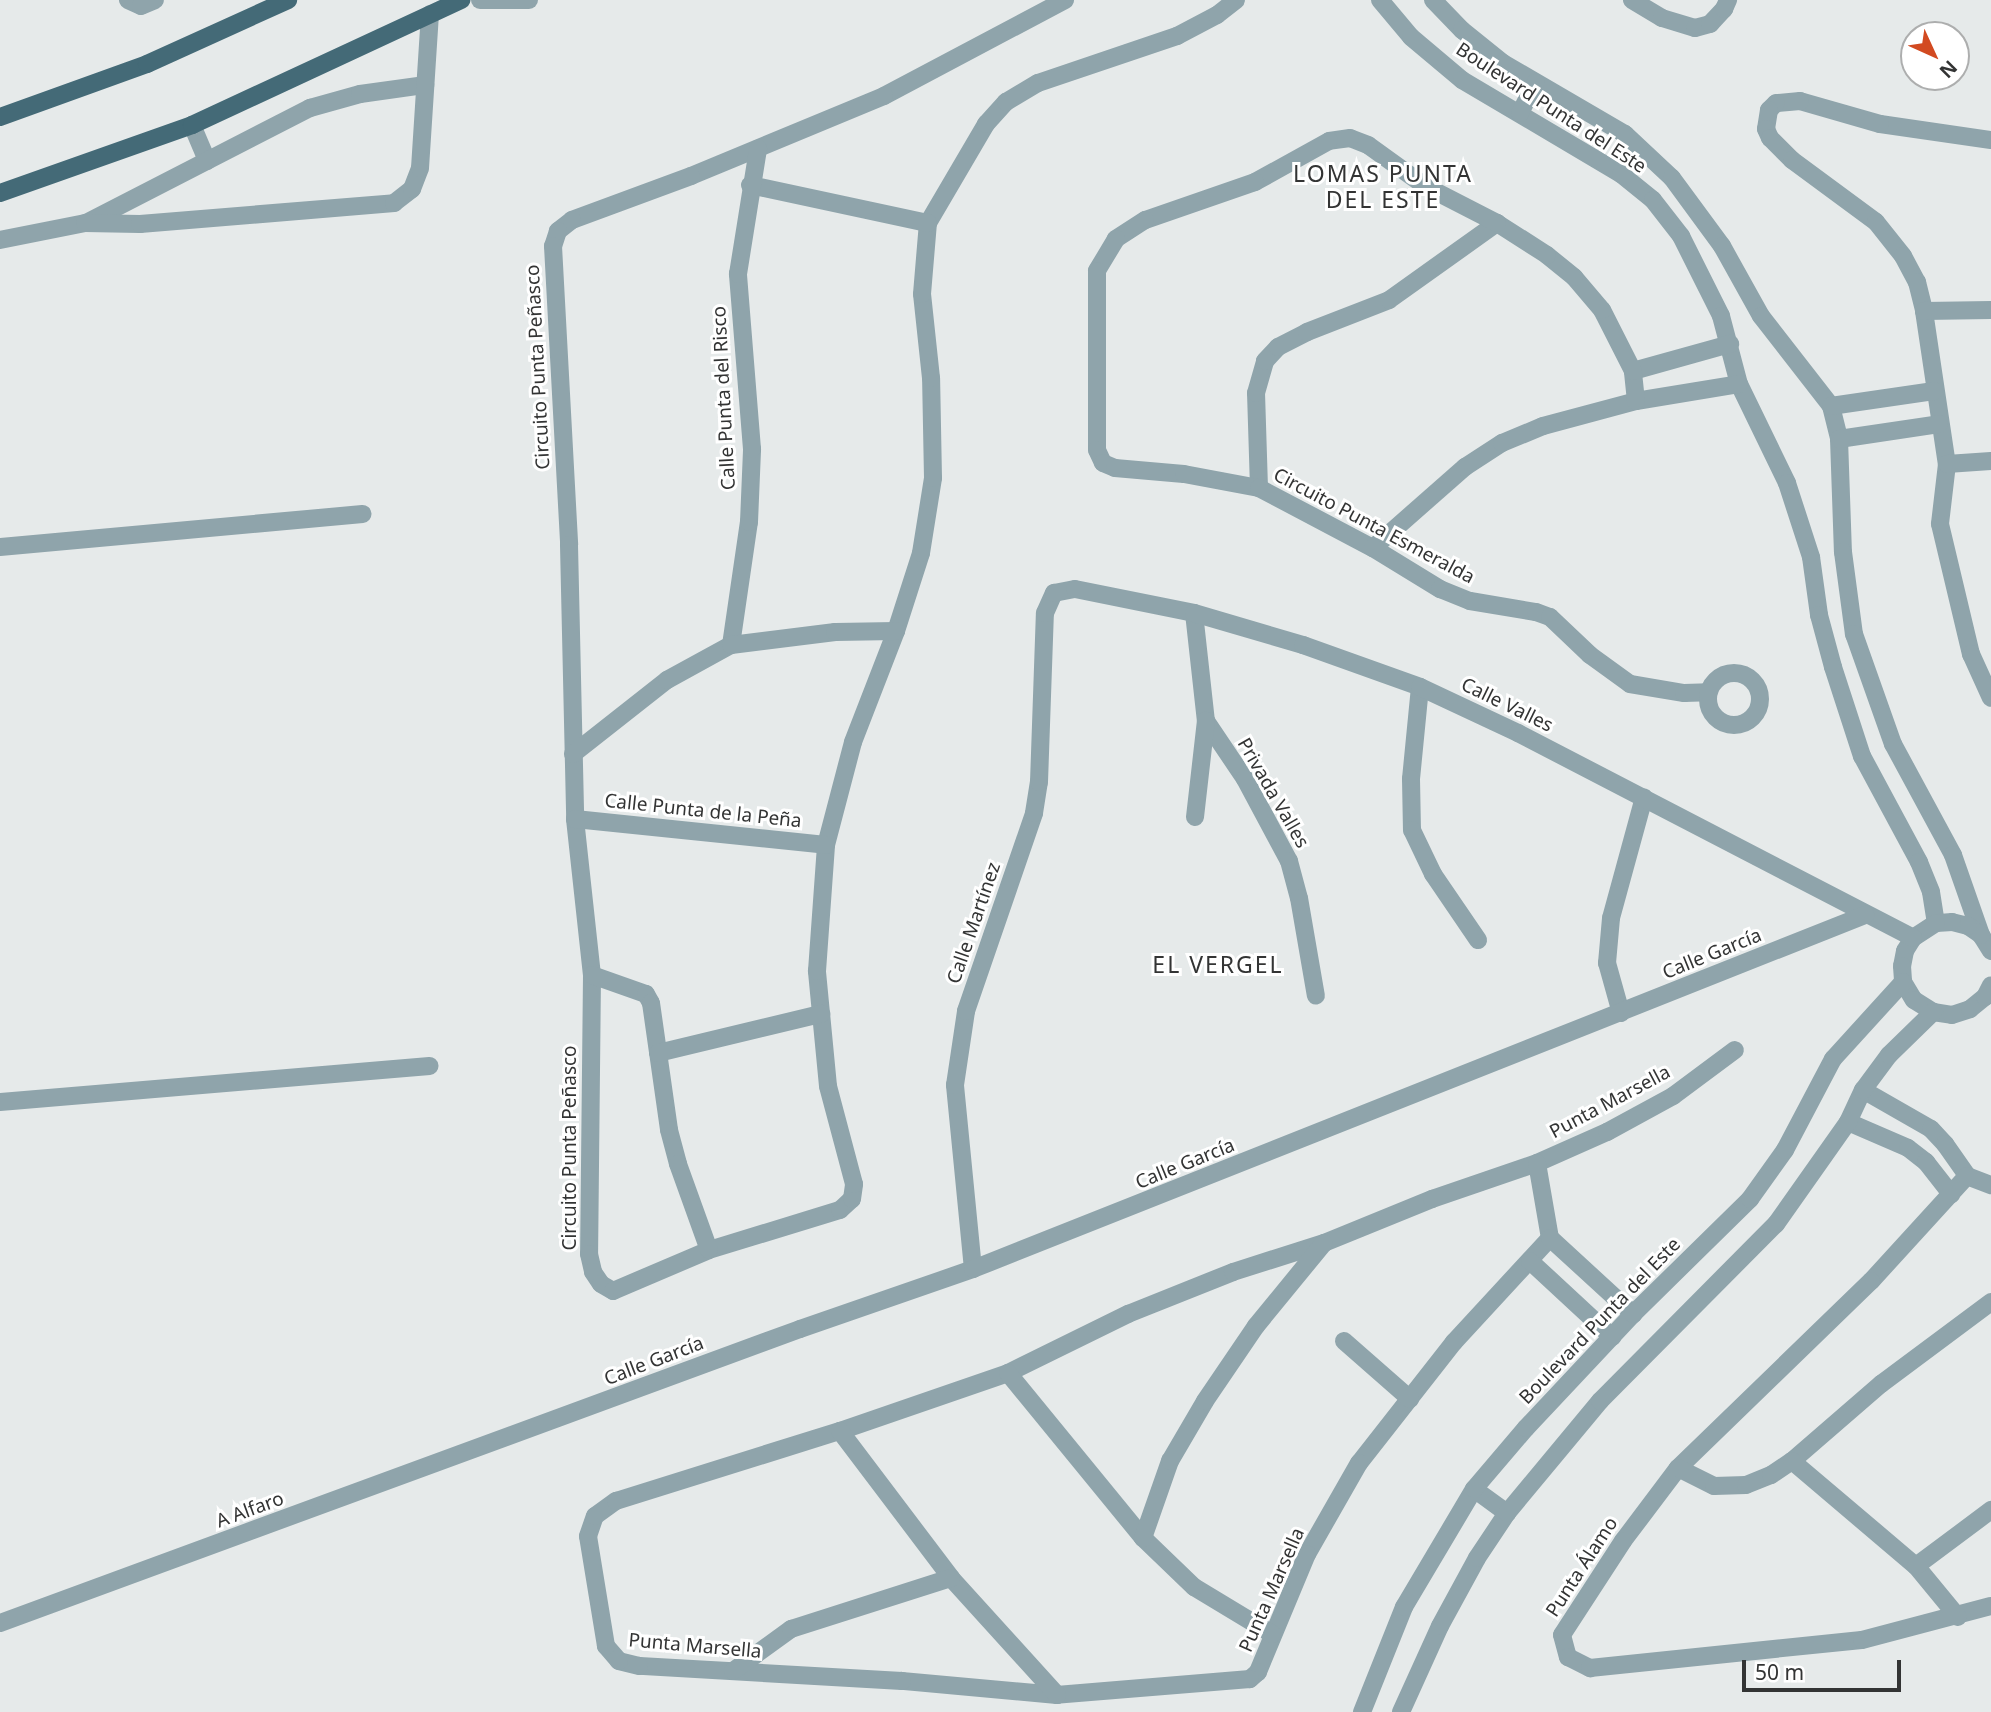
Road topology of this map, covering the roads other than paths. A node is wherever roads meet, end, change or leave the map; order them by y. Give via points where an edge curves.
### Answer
1 (128, 0) edge
2 (155, 0) edge
3 (288, 0) edge
4 (461, 0) edge
5 (480, 0) edge
6 (529, 0) edge
7 (1065, 0) edge
8 (1236, 0) edge
9 (1380, 0) edge
10 (1433, 0) edge
11 (1632, 0) edge
12 (1728, 0) edge
13 (258, 7) edge
14 (430, 14) junction
15 (1535, 83) junction
16 (425, 85) junction
17 (1520, 113) junction
18 (0, 117) edge
19 (192, 125) junction
20 (1991, 140) edge
21 (758, 149) junction
22 (207, 161) junction
23 (750, 185) junction
24 (0, 193) edge
25 (85, 223) junction
26 (928, 223) junction
27 (1497, 223) junction
28 (0, 240) edge
29 (1991, 310) edge
30 (1924, 311) junction
31 (1730, 344) junction
32 (1633, 371) junction
33 (1739, 384) junction
34 (1934, 391) junction
35 (1636, 401) junction
36 (1831, 406) junction
37 (1940, 424) junction
38 (1839, 439) junction
39 (1991, 461) edge
40 (1947, 464) junction
41 (1259, 488) junction
42 (362, 514) dead end
43 (0, 547) edge
44 (1373, 548) junction
45 (1054, 593) joint
46 (1194, 613) junction
47 (896, 631) junction
48 (732, 645) junction
49 (1420, 687) junction
50 (1708, 692) dead end
51 (1991, 698) edge
52 (1206, 721) junction
53 (573, 754) junction
54 (1644, 797) junction
55 (1195, 817) dead end
56 (575, 819) junction
57 (826, 845) junction
58 (1865, 915) junction
59 (1936, 923) junction
60 (1981, 935) junction
61 (1913, 938) junction
62 (1478, 940) dead end
63 (1991, 951) edge
64 (592, 975) junction
65 (1903, 982) junction
66 (1989, 995) edge
67 (1316, 996) dead end
68 (1933, 1012) junction
69 (1621, 1013) junction
70 (821, 1014) junction
71 (1735, 1050) dead end
72 (658, 1053) junction
73 (429, 1066) dead end
74 (1863, 1090) junction
75 (0, 1102) edge
76 (1848, 1122) junction
77 (1537, 1163) junction
78 (1966, 1176) junction
79 (1991, 1185) edge
80 (1951, 1194) junction
81 (1550, 1238) junction
82 (1324, 1242) junction
83 (709, 1250) junction
84 (1531, 1261) junction
85 (972, 1269) junction
86 (1991, 1302) edge
87 (1633, 1314) junction
88 (1612, 1337) junction
89 (1345, 1341) dead end
90 (1008, 1373) junction
91 (1410, 1399) junction
92 (840, 1431) junction
93 (515, 1436) joint
94 (1792, 1461) junction
95 (1678, 1468) junction
96 (1474, 1489) junction
97 (1991, 1510) edge
98 (1507, 1513) junction
99 (1143, 1538) junction
100 (1916, 1566) junction
101 (951, 1578) junction
102 (1991, 1606) edge
103 (1958, 1617) junction
104 (0, 1623) edge
105 (1272, 1634) junction
106 (733, 1671) junction
107 (1057, 1695) junction
108 (1362, 1712) edge
109 (1401, 1712) edge

1 - 2 street via 141,6
3 - 13 main road
4 - 14 main road
5 - 6 street
7 - 21 street, Circuito Punta Peñasco via 884,96
8 - 26 street, Circuito Punta Peñasco via 1177,36 1038,83 1006,102 986,124
9 - 17 street, Boulevard Punta del Este via 1411,37 1462,80
10 - 15 street, Boulevard Punta del Este via 1462,30
11 - 12 street via 1662,18 1695,28 1710,24
13 - 18 main road via 147,64
14 - 16 street
14 - 19 main road
15 - 17 street
15 - 36 street, Boulevard Punta del Este via 1625,134 1672,178 1722,246 1760,317
16 - 22 street via 360,94 310,108
16 - 25 street via 420,168 412,189 394,203 140,224
17 - 31 street, Boulevard Punta del Este via 1621,174 1653,200 1702,272
19 - 22 street
19 - 24 main road
20 - 30 street via 1880,124 1800,101 1776,103 1769,110 1766,129 1770,138 1791,160 1876,222 1903,256 1917,282
21 - 23 street, Calle Punta del Risco
21 - 53 street, Circuito Punta Peñasco via 572,220 558,230 553,246 569,545
22 - 25 street
23 - 26 street
23 - 48 street, Calle Punta del Risco via 738,274 752,449 750,510
25 - 28 street
26 - 47 street, Circuito Punta Peñasco via 922,294 931,378 933,478 921,554
27 - 32 street, Circuito Punta Esmeralda via 1574,277 1602,310
27 - 41 street via 1398,294 1307,332 1278,347 1265,361 1256,393
27 - 41 street, Circuito Punta Esmeralda via 1425,186 1368,145 1350,138 1329,141 1255,182 1145,220 1116,239 1097,271 1097,450 1102,463
29 - 30 street
30 - 34 street
31 - 32 street
31 - 33 street, Boulevard Punta del Este
32 - 35 street
33 - 35 street
33 - 59 street, Boulevard Punta del Este via 1787,483 1805,532 1826,641 1862,756 1919,862 1931,892
34 - 36 street
34 - 37 street
35 - 44 street via 1543,426 1502,443 1465,467
36 - 38 street, Boulevard Punta del Este
37 - 38 street
37 - 40 street
38 - 60 street, Boulevard Punta del Este via 1843,552 1854,634 1893,744 1953,855
39 - 40 street
40 - 51 street via 1940,524 1971,654
41 - 44 street, Circuito Punta Esmeralda
42 - 43 street
44 - 50 street, Circuito Punta Esmeralda via 1412,575 1470,601 1550,617 1630,684
45 - 46 street, Calle Valles via 1075,589
45 - 85 street, Calle Martínez via 1045,613 1040,782 1034,813 966,1011 955,1085
46 - 49 street, Calle Valles via 1303,645
46 - 52 street, Privada Valles
47 - 48 street via 835,632
47 - 57 street, Circuito Punta Peñasco via 853,742
48 - 53 street via 667,680
49 - 54 street, Calle Valles
49 - 62 street via 1411,779 1412,830 1433,874
52 - 55 street
52 - 67 street, Privada Valles via 1245,779 1289,861
53 - 56 street, Circuito Punta Peñasco
54 - 58 street, Calle Valles
54 - 69 street via 1611,918 1607,963
56 - 57 street, Calle Punta de la Peña
56 - 64 street, Circuito Punta Peñasco
57 - 70 street, Circuito Punta Peñasco via 817,971
58 - 61 street, Calle Valles
58 - 69 street, Calle García
59 - 60 street via 1968,926
59 - 61 street
60 - 63 street, Boulevard Punta del Este
61 - 65 street via 1905,951
64 - 72 street via 646,994
64 - 83 street, Circuito Punta Peñasco via 589,1254 593,1272 613,1292
65 - 68 street via 1914,1000
65 - 87 street, Boulevard Punta del Este via 1832,1059 1785,1150 1750,1199
66 - 68 street via 1952,1015
68 - 74 street via 1889,1055
69 - 85 street, Calle García
70 - 72 street
70 - 83 street, Circuito Punta Peñasco via 828,1086 855,1184 852,1199 840,1210
71 - 77 street, Punta Marsella via 1673,1096
72 - 83 street via 669,1130
73 - 75 street
74 - 76 street
74 - 78 street via 1931,1129
76 - 80 street via 1908,1147
76 - 98 street via 1776,1224 1600,1401
77 - 81 street, Punta Marsella
77 - 82 street, Punta Marsella
78 - 79 street
78 - 80 street, Punta Álamo
80 - 95 street, Punta Álamo via 1871,1282
81 - 84 street, Punta Marsella
81 - 87 street
82 - 90 street, Punta Marsella via 1128,1314
82 - 99 street via 1256,1326 1205,1401 1170,1461
84 - 88 street
84 - 91 street, Punta Marsella via 1454,1342
85 - 93 street, Calle García
86 - 94 street via 1881,1384
87 - 88 street, Boulevard Punta del Este
88 - 96 street, Boulevard Punta del Este
89 - 91 street
90 - 92 street, Punta Marsella
90 - 99 street
91 - 105 street, Punta Marsella via 1359,1463 1307,1554
92 - 101 street
92 - 106 street, Punta Marsella via 616,1501 594,1516 588,1535 606,1646 619,1661
93 - 104 street, A Alfaro
94 - 95 street via 1745,1485 1714,1486
94 - 100 street
95 - 103 street, Punta Álamo via 1623,1541 1562,1635 1568,1657 1590,1668 1631,1664 1862,1640
96 - 98 street
96 - 108 street, Boulevard Punta del Este via 1404,1607
97 - 100 street
98 - 109 street via 1440,1626
99 - 105 street via 1194,1587
100 - 103 street
101 - 106 street via 791,1629
101 - 107 street
102 - 103 street, Punta Álamo
105 - 107 street, Punta Marsella via 1258,1672 1250,1679
106 - 107 street, Punta Marsella

